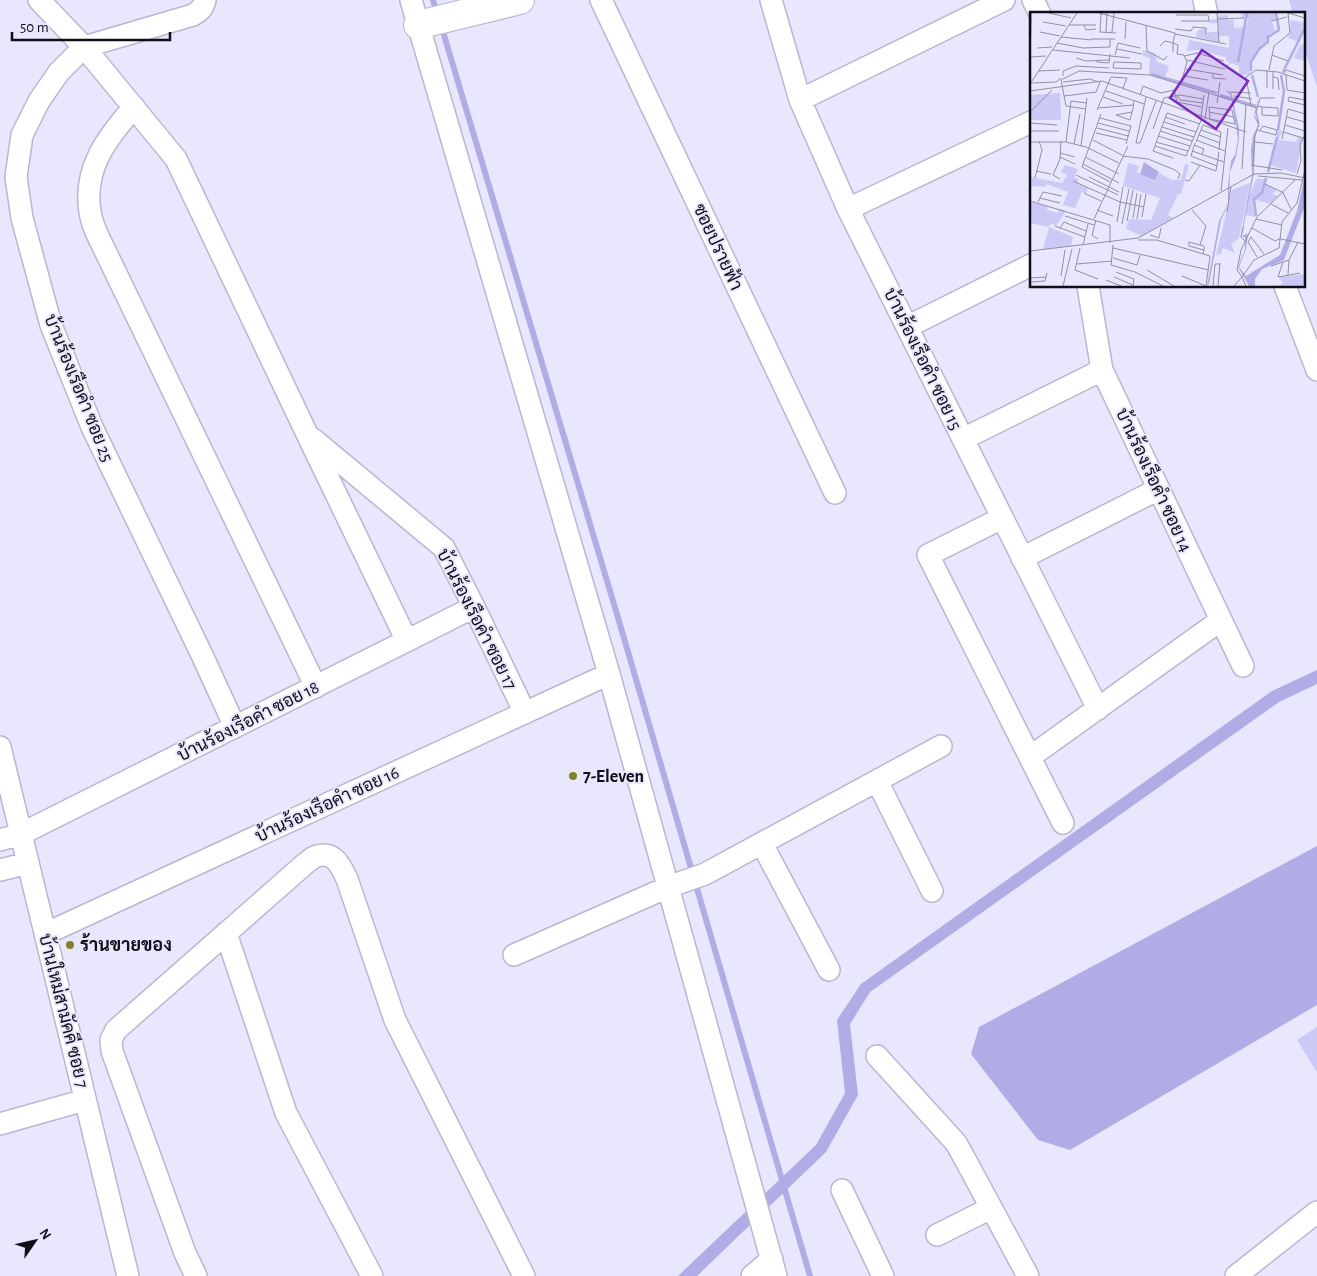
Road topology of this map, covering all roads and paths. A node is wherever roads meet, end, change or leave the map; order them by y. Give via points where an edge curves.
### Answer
1 (39, 0) edge
2 (205, 0) edge
3 (520, 0) edge
4 (600, 0) edge
5 (771, 0) edge
6 (1004, 0) edge
7 (1033, 0) edge
8 (1039, 12) edge
9 (429, 16) edge
10 (84, 47) junction
11 (800, 100) junction
12 (134, 107) junction
13 (1030, 122) edge
14 (848, 209) junction
15 (1030, 266) edge
16 (1088, 288) edge
17 (1286, 288) edge
18 (907, 327) junction
19 (1102, 370) junction
20 (1317, 370) edge
21 (307, 434) junction
22 (962, 439) junction
23 (1159, 489) junction
24 (835, 493) dead end
25 (1002, 518) junction
26 (1022, 558) junction
27 (474, 607) junction
28 (1221, 620) junction
29 (407, 641) junction
30 (1243, 666) dead end
31 (609, 674) junction
32 (316, 687) junction
33 (1098, 709) junction
34 (525, 713) junction
35 (235, 727) junction
36 (941, 746) dead end
37 (0, 747) edge
38 (1030, 757) junction
39 (877, 781) junction
40 (1063, 823) dead end
41 (21, 834) junction
42 (0, 840) edge
43 (762, 844) junction
44 (28, 863) junction
45 (0, 870) edge
46 (668, 887) junction
47 (932, 890) dead end
48 (226, 933) junction
49 (45, 934) junction
50 (514, 955) dead end
51 (829, 970) dead end
52 (877, 1056) dead end
53 (85, 1100) junction
54 (0, 1124) edge
55 (842, 1190) dead end
56 (992, 1208) junction
57 (1317, 1212) edge
58 (937, 1235) dead end
59 (774, 1268) edge
60 (128, 1276) edge
61 (196, 1276) edge
62 (372, 1276) edge
63 (524, 1276) edge
64 (752, 1276) edge
65 (883, 1276) edge
66 (1028, 1276) edge
67 (1236, 1276) edge

1 - 10 street
2 - 10 street via 204,6 193,15
3 - 9 street
4 - 24 street, ซอยปรายฟ้า
5 - 11 street, บ้านร้องเรือคำ ซอย 15
6 - 11 street
7 - 8 street
9 - 31 street
10 - 12 street
10 - 35 street, บ้านร้องเรือคำ ซอย 25 via 59,72 39,101 22,135 16,177 22,218 51,325 92,427
11 - 14 street, บ้านร้องเรือคำ ซอย 15
12 - 21 street via 176,159
12 - 32 street via 100,150 88,193 90,213 97,234
13 - 14 street
14 - 18 street, บ้านร้องเรือคำ ซอย 15
15 - 18 street
16 - 19 street, บ้านร้องเรือคำ ซอย 14
17 - 20 street
18 - 22 street, บ้านร้องเรือคำ ซอย 15
19 - 22 street
19 - 23 street, บ้านร้องเรือคำ ซอย 14
21 - 27 street, บ้านร้องเรือคำ ซอย 17 via 444,548
21 - 29 street
22 - 25 street, บ้านร้องเรือคำ ซอย 15
23 - 26 street
23 - 28 street, บ้านร้องเรือคำ ซอย 14
25 - 26 street, บ้านร้องเรือคำ ซอย 15
25 - 38 street via 928,555
26 - 33 street, บ้านร้องเรือคำ ซอย 15
27 - 29 street, บ้านร้องเรือคำ ซอย 18
27 - 34 street, บ้านร้องเรือคำ ซอย 17
28 - 30 street, บ้านร้องเรือคำ ซอย 14
28 - 33 street
29 - 32 street, บ้านร้องเรือคำ ซอย 18
31 - 34 street, บ้านร้องเรือคำ ซอย 16
31 - 46 street
32 - 35 street, บ้านร้องเรือคำ ซอย 18
33 - 38 street
34 - 49 street, บ้านร้องเรือคำ ซอย 16
35 - 41 street, บ้านร้องเรือคำ ซอย 18
36 - 39 street
37 - 41 street, บ้านใหม่สามัคคี ซอย 7
38 - 40 street
39 - 43 street
39 - 47 street
41 - 42 street, บ้านร้องเรือคำ ซอย 18
41 - 44 street, บ้านใหม่สามัคคี ซอย 7
43 - 46 street via 705,874
43 - 51 street
44 - 45 street
44 - 49 street, บ้านใหม่สามัคคี ซอย 7
46 - 50 street
46 - 59 street
48 - 61 street via 116,1030 111,1040 112,1051 184,1253
48 - 62 street via 286,1113
48 - 63 street via 316,856 329,856 339,864 396,1020
49 - 53 street, บ้านใหม่สามัคคี ซอย 7
52 - 56 street via 956,1143
53 - 54 street
53 - 60 street, บ้านใหม่สามัคคี ซอย 7
55 - 65 street
56 - 58 street
56 - 66 street
57 - 67 street
59 - 64 street

